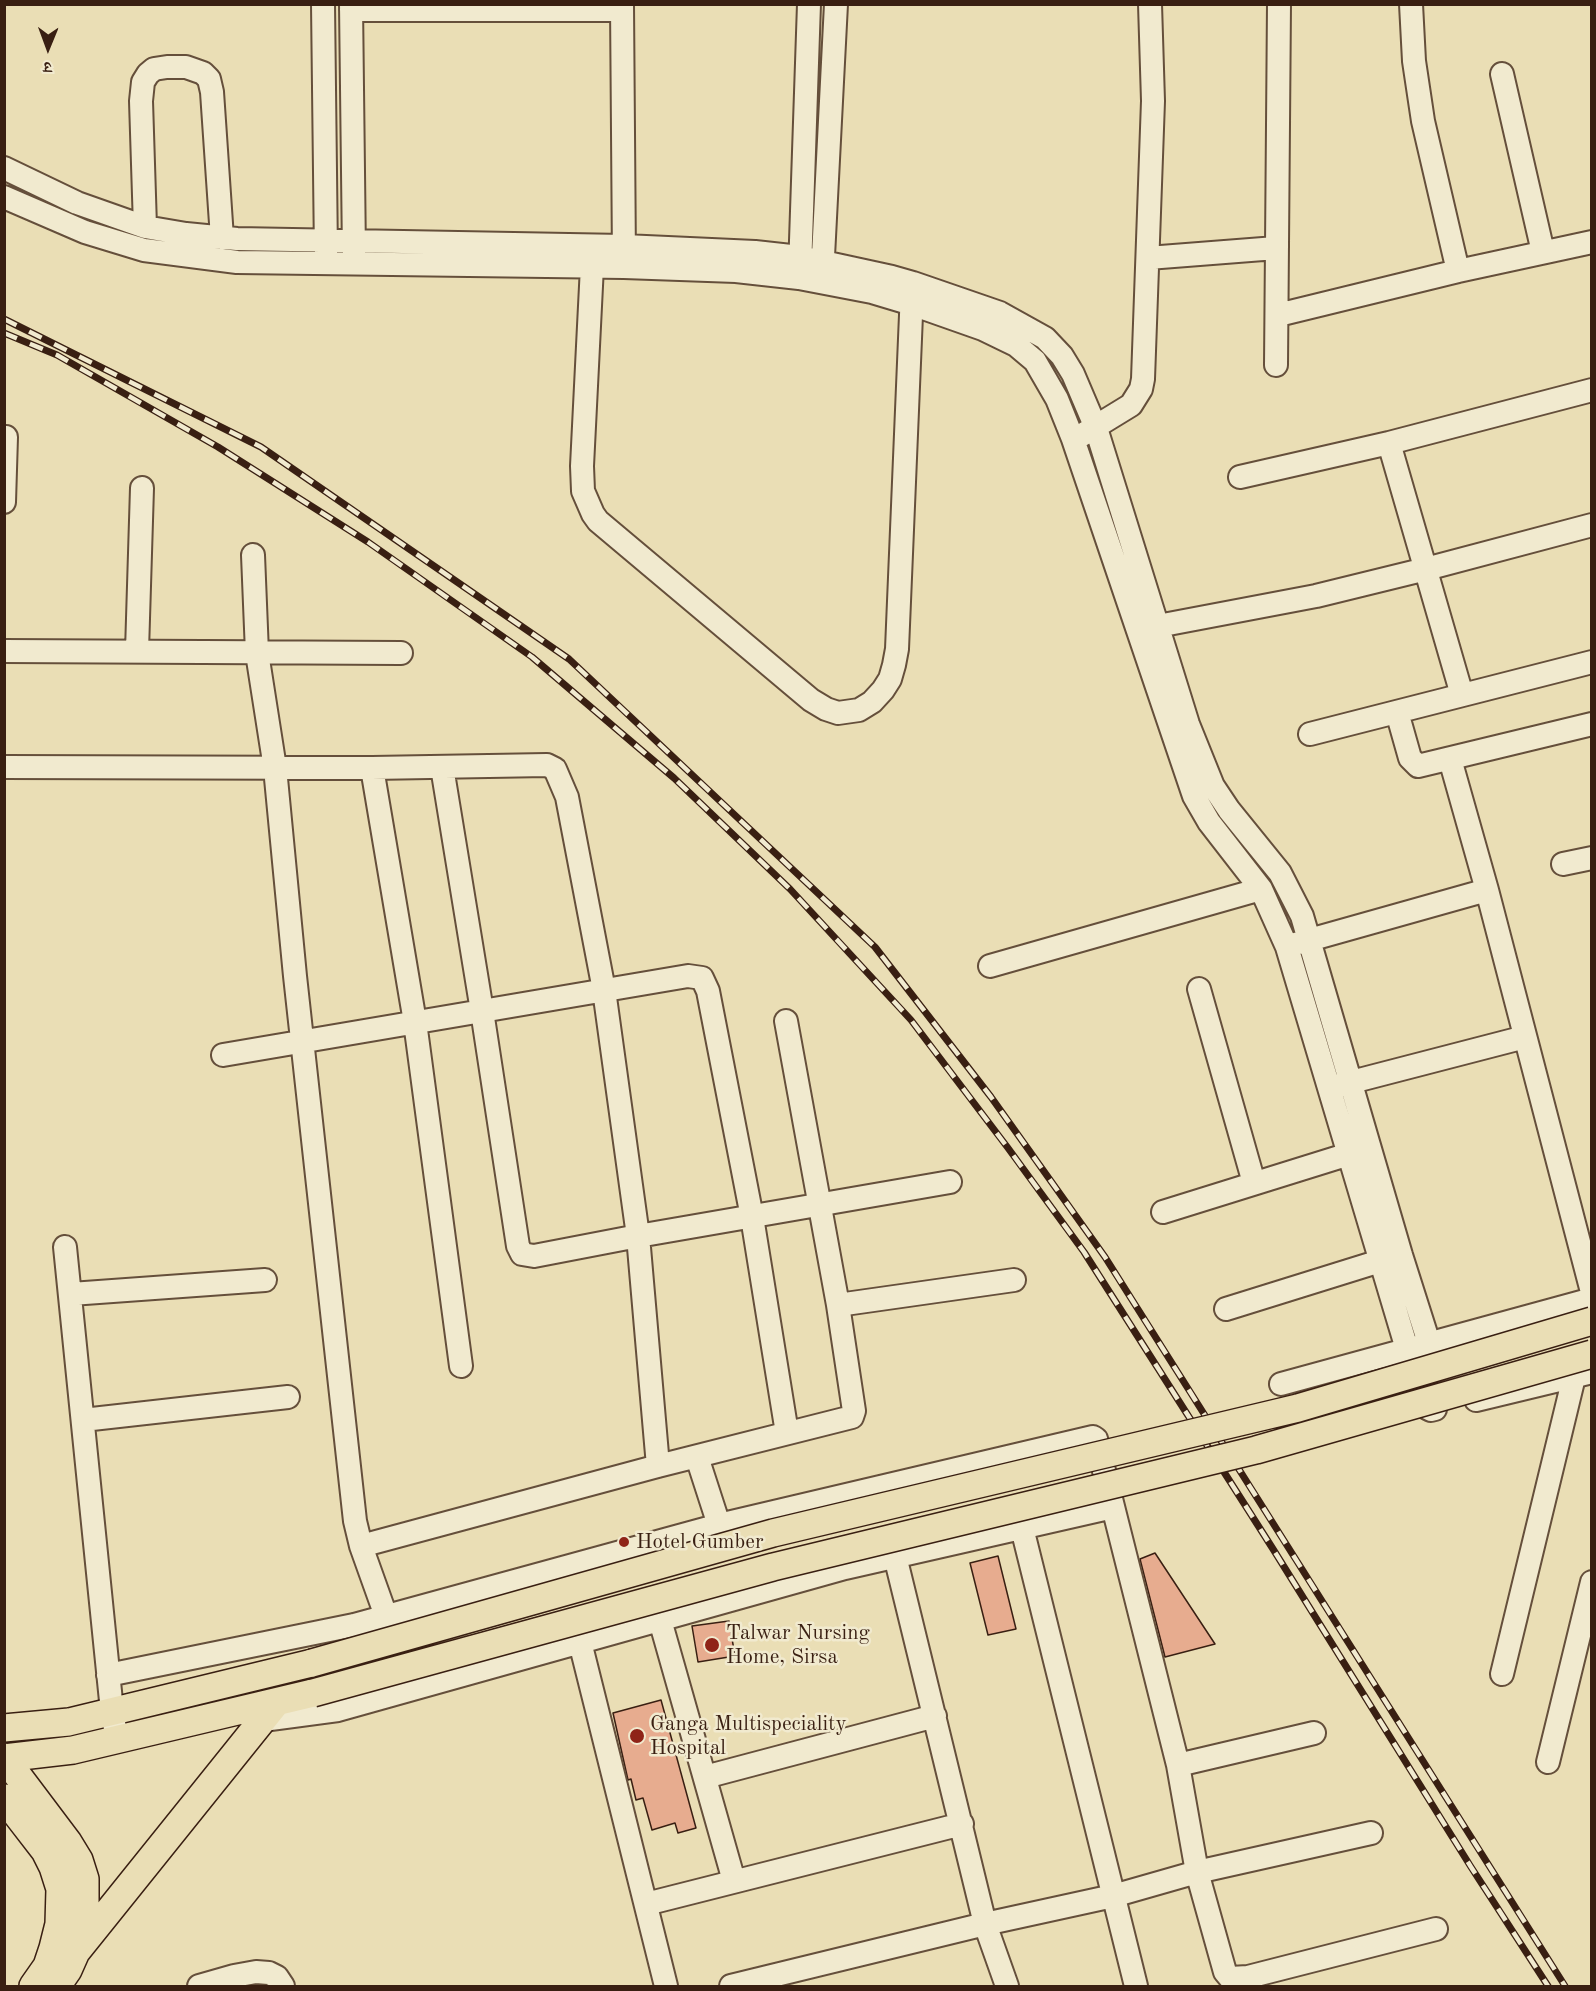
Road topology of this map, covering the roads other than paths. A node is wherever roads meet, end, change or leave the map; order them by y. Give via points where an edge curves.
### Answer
1 (323, 4) edge
2 (809, 4) edge
3 (836, 4) edge
4 (1150, 4) edge
5 (1279, 4) edge
6 (1411, 4) edge
7 (351, 7) edge
8 (518, 7) edge
9 (622, 7) edge
10 (1502, 74) dead end
11 (4, 168) edge
12 (4, 197) edge
13 (145, 227) junction
14 (222, 238) junction
15 (1592, 242) edge
16 (1276, 248) junction
17 (326, 252) junction
18 (354, 252) junction
19 (1543, 252) junction
20 (624, 257) junction
21 (1148, 258) junction
22 (592, 266) junction
23 (800, 267) junction
24 (1458, 271) junction
25 (822, 272) junction
26 (912, 294) junction
27 (1278, 315) junction
28 (1276, 366) dead end
29 (1592, 390) edge
30 (1096, 428) junction
31 (6, 437) edge
32 (1073, 439) junction
33 (1389, 443) junction
34 (1240, 477) dead end
35 (142, 488) dead end
36 (4, 502) edge
37 (1592, 525) edge
38 (254, 555) dead end
39 (1426, 569) junction
40 (1147, 628) junction
41 (4, 651) edge
42 (137, 651) junction
43 (257, 653) junction
44 (401, 653) dead end
45 (1592, 662) edge
46 (1462, 695) junction
47 (1397, 712) junction
48 (1592, 724) edge
49 (1310, 734) dead end
50 (1450, 759) junction
51 (4, 767) edge
52 (442, 767) junction
53 (275, 768) junction
54 (372, 768) junction
55 (1592, 858) edge
56 (1563, 864) dead end
57 (1261, 889) junction
58 (1487, 890) junction
59 (1310, 940) junction
60 (1287, 947) junction
61 (990, 966) dead end
62 (1199, 989) dead end
63 (604, 990) junction
64 (482, 1011) junction
65 (415, 1022) junction
66 (786, 1022) dead end
67 (1525, 1037) junction
68 (302, 1041) junction
69 (223, 1055) dead end
70 (1351, 1082) junction
71 (1328, 1088) junction
72 (1370, 1148) junction
73 (1348, 1154) junction
74 (950, 1182) dead end
75 (1254, 1183) junction
76 (820, 1205) junction
77 (1163, 1212) dead end
78 (752, 1217) junction
79 (638, 1236) junction
80 (65, 1247) dead end
81 (1391, 1258) junction
82 (265, 1280) dead end
83 (1014, 1280) dead end
84 (1592, 1292) edge
85 (71, 1294) junction
86 (1592, 1299) edge
87 (838, 1305) junction
88 (1226, 1309) dead end
89 (1592, 1321) edge
90 (1431, 1343) junction
91 (1407, 1349) junction
92 (1592, 1354) edge
93 (461, 1366) dead end
94 (1583, 1374) edge
95 (1281, 1384) dead end
96 (288, 1397) dead end
97 (83, 1420) junction
98 (787, 1433) junction
99 (697, 1457) junction
100 (658, 1466) junction
101 (1113, 1507) junction
102 (719, 1525) junction
103 (1022, 1528) junction
104 (361, 1546) junction
105 (895, 1556) junction
106 (1592, 1582) edge
107 (386, 1616) junction
108 (660, 1620) junction
109 (580, 1642) junction
110 (1502, 1674) dead end
111 (108, 1676) junction
112 (112, 1711) junction
113 (269, 1712) junction
114 (935, 1716) junction
115 (4, 1728) edge
116 (1314, 1733) dead end
117 (117, 1740) junction
118 (5, 1758) edge
119 (1548, 1762) dead end
120 (1178, 1765) junction
121 (705, 1777) junction
122 (4, 1798) edge
123 (962, 1824) junction
124 (1371, 1833) dead end
125 (1197, 1872) junction
126 (734, 1881) junction
127 (1113, 1896) junction
128 (646, 1904) junction
129 (985, 1924) junction
130 (1436, 1929) dead end
131 (76, 1952) junction
132 (1276, 1978) edge
133 (63, 1984) edge
134 (33, 1986) edge
135 (199, 1986) edge
136 (283, 1986) edge
137 (666, 1986) edge
138 (731, 1986) edge
139 (1006, 1986) edge
140 (1136, 1986) edge

1 - 17 street
2 - 23 street
3 - 25 street
4 - 21 street via 1153,101
5 - 16 street
6 - 24 street via 1423,121
7 - 8 street
7 - 18 street
8 - 9 street
9 - 20 street
10 - 19 street
11 - 13 street via 76,203
12 - 17 street via 85,232 144,250 237,262
13 - 14 street
13 - 14 street via 143,82 154,69 186,68 203,73 212,92
14 - 17 street
15 - 19 street
16 - 21 street
16 - 27 street
17 - 18 street
18 - 20 street
18 - 22 street
19 - 24 street
20 - 22 street
20 - 23 street via 736,271
21 - 30 street via 1141,389 1131,405
22 - 26 street via 582,466 583,491 593,514 811,700 838,712 858,710 872,702 883,690 894,665
23 - 25 street
24 - 27 street
25 - 26 street via 892,277
26 - 30 street via 1000,313 1045,338 1074,374
26 - 32 street via 1016,345 1035,361 1057,399
27 - 28 street
29 - 33 street
30 - 32 street
30 - 40 street
31 - 36 street
32 - 40 street
33 - 34 street
33 - 39 street
35 - 42 street
37 - 39 street
38 - 43 street
39 - 40 street via 1316,596
39 - 46 street
40 - 57 street via 1194,796 1209,822
40 - 59 street via 1213,786 1280,873
41 - 42 street
42 - 43 street
43 - 44 street
43 - 53 street
45 - 46 street
46 - 47 street
47 - 49 street
47 - 50 street via 1412,762 1418,766
48 - 50 street
50 - 58 street
51 - 53 street
52 - 54 street
52 - 63 street via 547,765 555,769 567,797
52 - 64 street
53 - 54 street
53 - 68 street
54 - 65 street
55 - 56 street
57 - 60 street
57 - 61 street
58 - 59 street
58 - 67 street
59 - 60 street
59 - 70 street
60 - 71 street
62 - 75 street
63 - 64 street
63 - 78 street via 688,976 702,978 708,991
63 - 79 street
64 - 65 street
64 - 79 street via 522,1254 534,1256
65 - 68 street
65 - 93 street
66 - 76 street
67 - 70 street
67 - 84 street
68 - 69 street
68 - 104 street via 355,1521
70 - 71 street
70 - 72 street
71 - 73 street
72 - 73 street
72 - 81 street
73 - 75 street
73 - 81 street
74 - 76 street
75 - 77 street
76 - 78 street
76 - 87 street
78 - 79 street
78 - 98 street
79 - 100 street
80 - 85 street
81 - 88 street
81 - 90 street
81 - 91 street
82 - 85 street
83 - 87 street
85 - 97 street
86 - 90 street
87 - 98 street via 854,1416
89 - 112 main road, bridge via 1298,1407 773,1533 312,1663
90 - 91 street
91 - 94 street via 1431,1410
91 - 95 street
92 - 113 main road, bridge via 1256,1450 773,1566 313,1694
94 - 110 street
96 - 97 street
97 - 111 street
98 - 99 street
99 - 100 street
99 - 102 street
100 - 104 street
101 - 102 street via 1096,1439 1091,1437
101 - 103 street
101 - 120 street
102 - 107 street
103 - 105 street
103 - 127 street
104 - 107 street
105 - 108 street
105 - 114 street
106 - 119 street
107 - 111 street
108 - 109 street
108 - 121 street
109 - 113 street via 338,1710
109 - 128 street
111 - 112 street
112 - 115 main road via 69,1722
112 - 117 street
113 - 117 main road
113 - 131 main road
114 - 121 street
114 - 123 street
116 - 120 street
117 - 118 main road
118 - 131 main road via 79,1860 85,1879 85,1905
120 - 125 street
121 - 126 street
122 - 134 main road via 45,1851 60,1889 59,1924 53,1948 47,1966
123 - 126 street
123 - 129 street
124 - 125 street
125 - 127 street
125 - 132 street via 1225,1972 1230,1978
126 - 128 street
127 - 129 street
127 - 140 street
128 - 137 street
129 - 138 street
129 - 139 street
130 - 132 street
131 - 133 main road
135 - 136 street via 256,1972 277,1977

